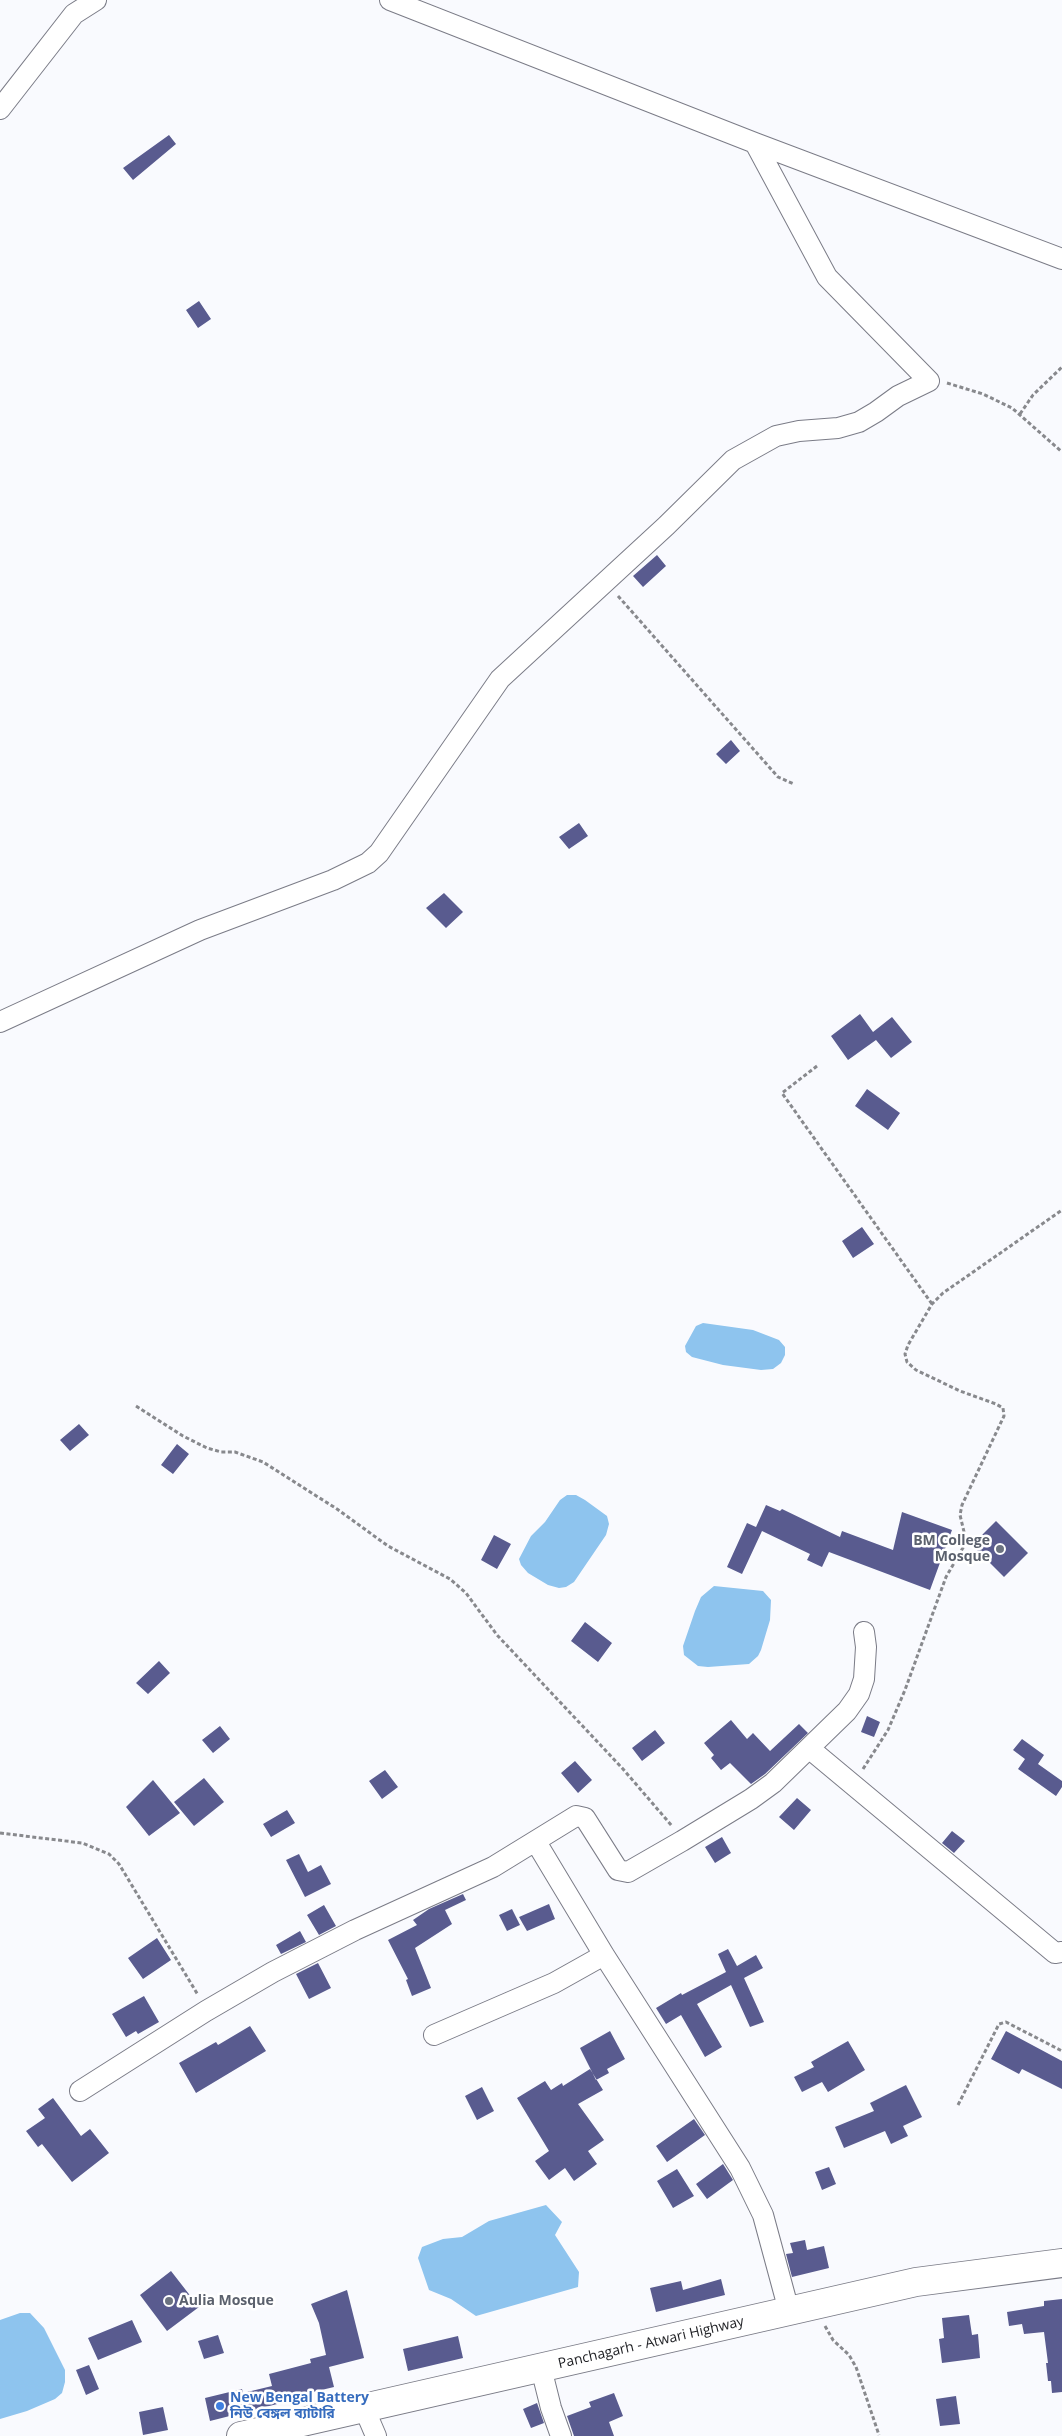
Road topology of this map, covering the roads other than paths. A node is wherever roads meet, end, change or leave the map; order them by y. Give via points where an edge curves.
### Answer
1 (96, 0) edge
2 (390, 0) edge
3 (0, 109) edge
4 (755, 143) junction
5 (1062, 259) edge
6 (0, 1022) edge
7 (864, 1632) dead end
8 (810, 1748) junction
9 (536, 1842) junction
10 (1062, 1952) edge
11 (604, 1955) junction
12 (434, 2036) dead end
13 (80, 2091) dead end
14 (1062, 2263) edge
15 (789, 2311) junction
16 (541, 2368) junction
17 (364, 2408) junction
18 (245, 2436) edge
19 (376, 2436) edge
20 (561, 2436) edge

1 - 3 street via 74,14
2 - 4 street
4 - 5 street
4 - 6 street via 827,277 929,381 898,396 858,422 838,428 776,436 733,460 500,679 379,853 368,863 356,871 200,930
7 - 8 street via 864,1679 859,1694 847,1711
8 - 9 street via 751,1799 628,1872 618,1870 586,1818 576,1816
8 - 10 street via 1055,1953
9 - 11 street
9 - 13 street via 493,1867 355,1930 273,1972
11 - 12 street via 554,1983
11 - 15 street via 753,2191 772,2242
14 - 15 main road, Panchagarh - Atwari Highway via 916,2282
15 - 16 main road, Panchagarh - Atwari Highway
16 - 17 main road, Panchagarh - Atwari Highway
16 - 20 street
17 - 18 main road, Panchagarh - Atwari Highway
17 - 19 street

